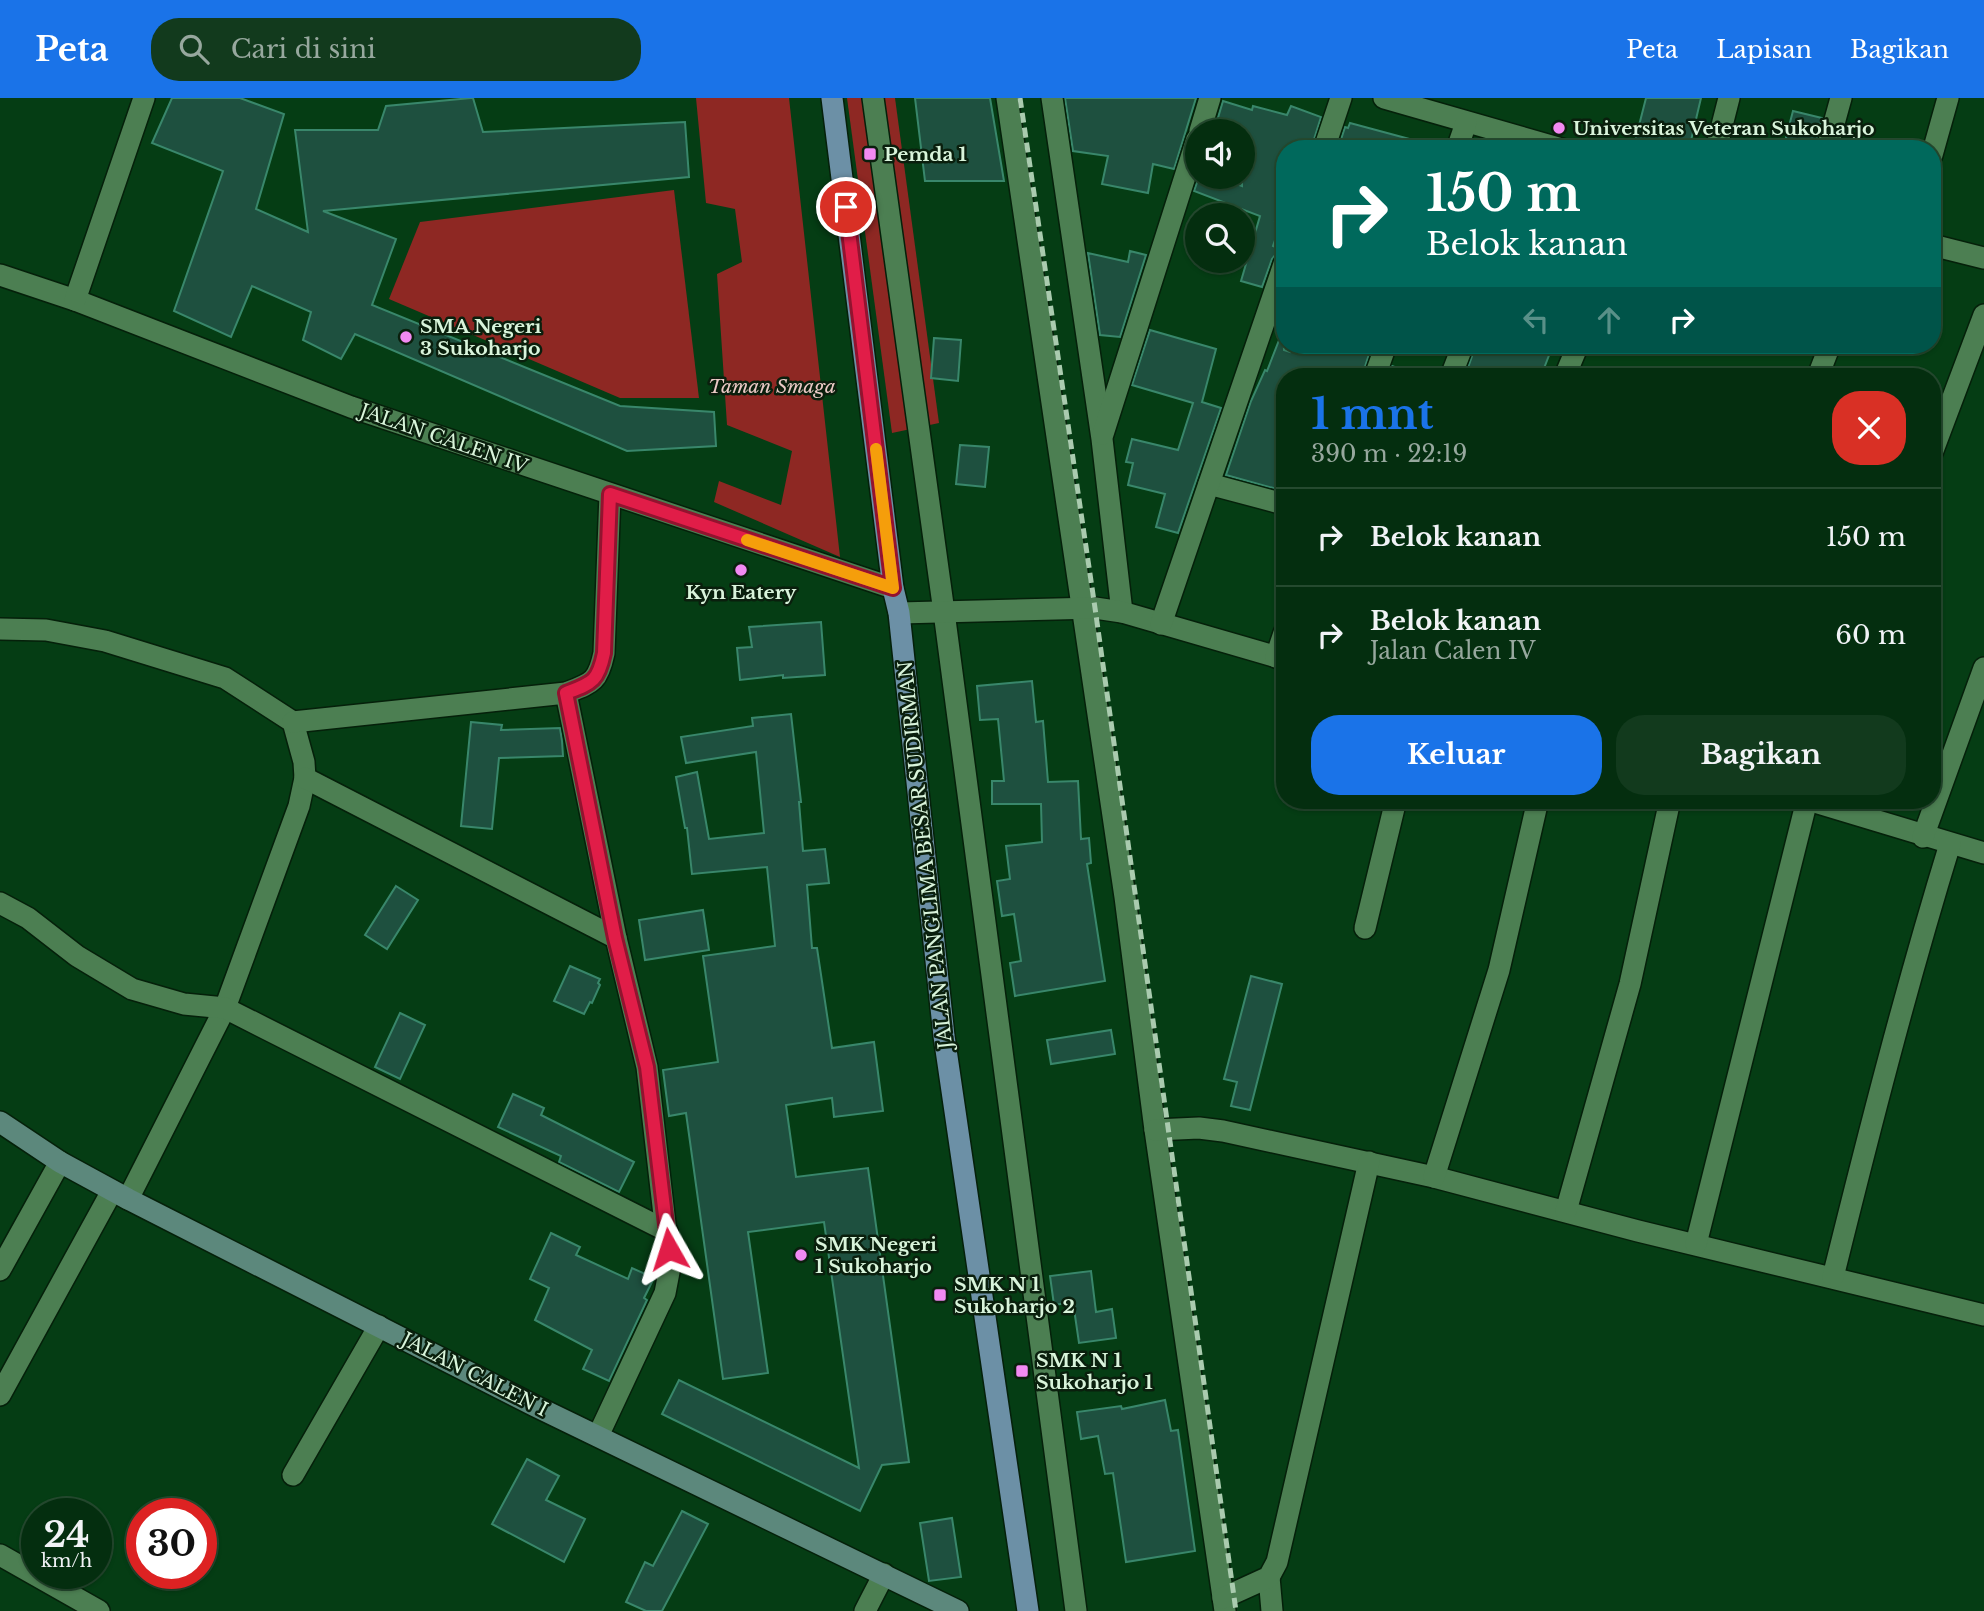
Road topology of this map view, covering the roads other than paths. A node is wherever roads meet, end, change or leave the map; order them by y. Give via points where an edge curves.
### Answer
1 (144, 98) edge
2 (832, 98) edge
3 (873, 98) edge
4 (1007, 98) edge
5 (1052, 98) edge
6 (1210, 98) edge
7 (1341, 98) edge
8 (1384, 98) edge
9 (1729, 98) edge
10 (1841, 98) edge
11 (1948, 98) edge
12 (1204, 119) edge
13 (1466, 123) junction
14 (1327, 140) edge
15 (1460, 140) edge
16 (1519, 140) edge
17 (1718, 140) edge
18 (1829, 140) edge
19 (1936, 140) edge
20 (1185, 177) edge
21 (1941, 247) edge
22 (1984, 258) edge
23 (0, 275) edge
24 (1276, 287) edge
25 (75, 300) junction
26 (1984, 315) edge
27 (1941, 429) edge
28 (1102, 439) junction
29 (1209, 484) junction
30 (610, 494) junction
31 (1276, 502) edge
32 (893, 588) junction
33 (1082, 608) junction
34 (944, 612) junction
35 (1122, 612) junction
36 (899, 613) junction
37 (1161, 624) junction
38 (0, 629) edge
39 (1276, 657) edge
40 (1984, 668) edge
41 (566, 693) junction
42 (293, 722) junction
43 (305, 778) junction
44 (1941, 786) edge
45 (1394, 809) edge
46 (1536, 809) edge
47 (1668, 809) edge
48 (1805, 809) edge
49 (1836, 809) edge
50 (1933, 809) edge
51 (1923, 836) junction
52 (1950, 844) junction
53 (1984, 853) edge
54 (0, 903) edge
55 (1365, 928) dead end
56 (615, 938) junction
57 (225, 1008) junction
58 (0, 1122) edge
59 (1155, 1130) junction
60 (60, 1162) junction
61 (1369, 1162) junction
62 (1434, 1177) junction
63 (120, 1195) junction
64 (1566, 1211) junction
65 (667, 1231) junction
66 (1696, 1244) junction
67 (0, 1270) edge
68 (1833, 1277) junction
69 (1984, 1315) edge
70 (379, 1326) junction
71 (0, 1395) edge
72 (598, 1436) junction
73 (293, 1475) dead end
74 (0, 1555) edge
75 (884, 1574) junction
76 (1269, 1577) junction
77 (1224, 1604) edge
78 (99, 1611) edge
79 (865, 1611) edge
80 (958, 1611) edge
81 (1028, 1611) edge
82 (1076, 1611) edge
83 (1272, 1611) edge

1 - 25 street
2 - 32 main road, JALAN PANGLIMA BESAR SUDIRMAN
3 - 34 street
4 - 33 street
5 - 28 street
6 - 12 street
7 - 14 street
8 - 13 street
9 - 17 street
10 - 18 street
11 - 19 street
13 - 15 street
13 - 16 street
20 - 28 street
21 - 22 street
23 - 25 street, JALAN CALEN IV
24 - 29 street
25 - 30 street, JALAN CALEN IV via 351,407
26 - 27 street
28 - 35 street
29 - 31 street
29 - 37 street
30 - 32 street, JALAN CALEN IV
30 - 41 street via 603,662 592,683
32 - 36 main road, JALAN PANGLIMA BESAR SUDIRMAN
33 - 34 street
33 - 35 street
33 - 59 street
34 - 36 street
34 - 82 street
35 - 37 street
36 - 81 main road, JALAN PANGLIMA BESAR SUDIRMAN via 944,1035
37 - 39 street
38 - 42 street via 46,630 105,641 225,678
40 - 44 street
41 - 42 street
41 - 56 street
42 - 43 street
43 - 56 street
43 - 57 street via 299,806
45 - 55 street
46 - 62 street via 1499,970
47 - 64 street via 1630,984
48 - 66 street
49 - 51 street
50 - 51 street
51 - 52 street
52 - 53 street
52 - 68 street
54 - 57 street via 132,989 184,1004
56 - 65 street via 647,1067
57 - 63 street
57 - 65 street
58 - 60 street, JALAN CALEN I
59 - 61 street via 1223,1131
59 - 77 street
60 - 63 street, JALAN CALEN I
60 - 67 street
61 - 62 street
61 - 76 street via 1277,1562
62 - 64 street
63 - 70 street, JALAN CALEN I
63 - 71 street
64 - 66 street
65 - 72 street via 670,1267 666,1293
66 - 68 street
68 - 69 street
70 - 72 street, JALAN CALEN I
70 - 73 street
72 - 75 street, JALAN CALEN I
74 - 78 street
75 - 79 street
75 - 80 street, JALAN CALEN I
76 - 77 street
76 - 83 street

